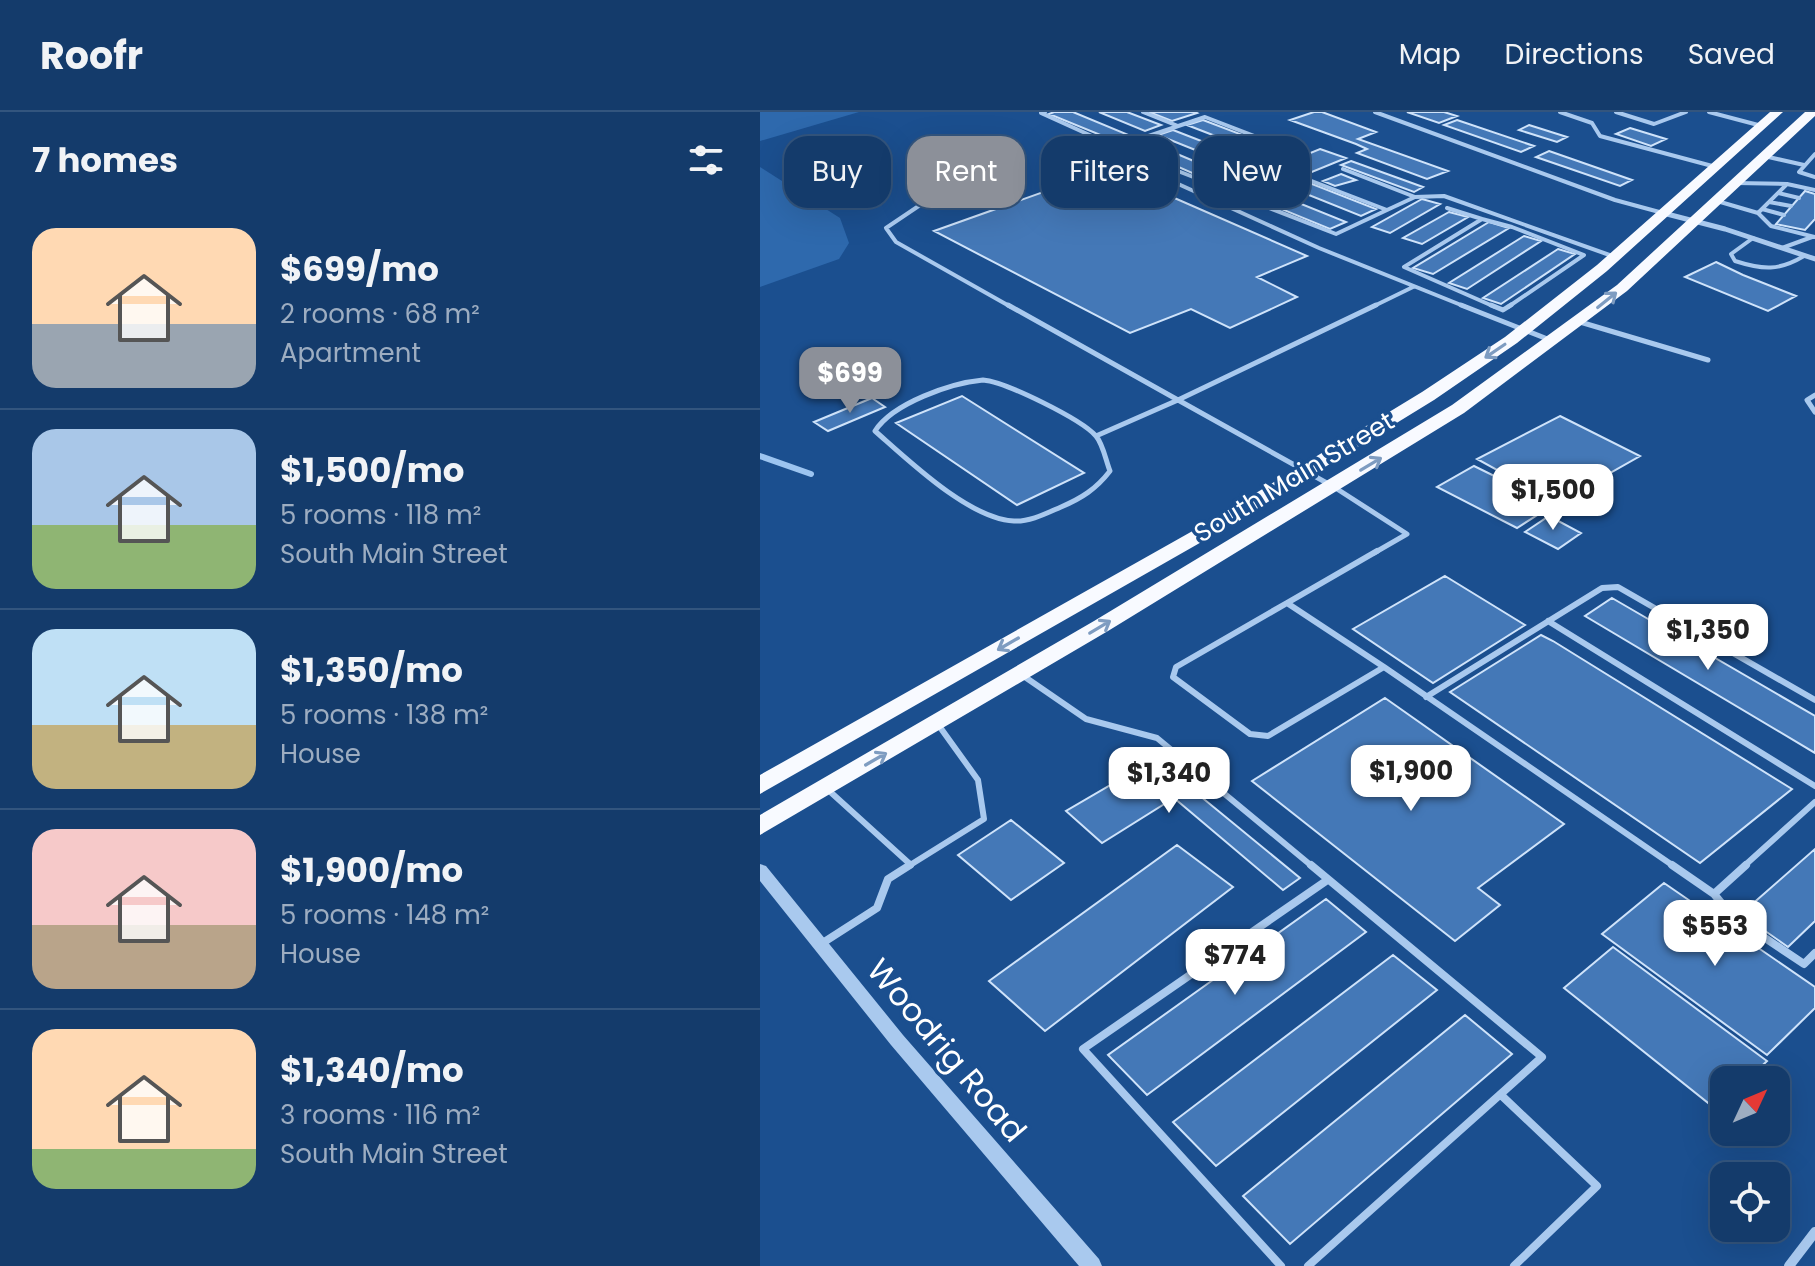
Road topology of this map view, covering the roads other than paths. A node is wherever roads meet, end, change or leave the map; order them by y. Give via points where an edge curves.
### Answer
1 (1045, 112) edge
2 (1143, 112) edge
3 (1375, 112) edge
4 (1560, 112) edge
5 (1616, 112) edge
6 (1686, 112) edge
7 (1709, 112) edge
8 (1777, 112) edge
9 (1812, 114) edge
10 (1178, 126) junction
11 (1762, 126) junction
12 (1092, 136) edge
13 (1148, 136) edge
14 (1254, 136) edge
15 (1815, 154) edge
16 (1764, 156) junction
17 (1804, 165) junction
18 (1716, 167) junction
19 (1343, 169) dead end
20 (1815, 177) edge
21 (1310, 180) edge
22 (1736, 183) junction
23 (1178, 184) edge
24 (1787, 184) junction
25 (1815, 190) edge
26 (1778, 193) junction
27 (1415, 197) junction
28 (1799, 198) dead end
29 (1460, 200) junction
30 (1717, 201) junction
31 (1769, 202) junction
32 (1791, 206) dead end
33 (916, 208) edge
34 (1269, 208) edge
35 (1389, 211) junction
36 (1760, 211) junction
37 (1663, 213) junction
38 (1784, 215) dead end
39 (1482, 219) junction
40 (1695, 221) junction
41 (1814, 236) edge
42 (1753, 238) junction
43 (1782, 248) junction
44 (1804, 256) junction
45 (1615, 257) junction
46 (1815, 259) edge
47 (1413, 287) junction
48 (1580, 322) junction
49 (1524, 330) junction
50 (1554, 341) junction
51 (1708, 360) dead end
52 (1815, 395) edge
53 (1178, 400) junction
54 (1815, 412) edge
55 (1096, 436) junction
56 (1305, 472) junction
57 (1334, 487) junction
58 (1287, 603) junction
59 (1548, 621) junction
60 (1384, 667) junction
61 (1020, 674) junction
62 (1426, 697) junction
63 (1815, 700) edge
64 (937, 723) junction
65 (760, 786) edge
66 (1815, 786) edge
67 (826, 788) junction
68 (1815, 802) edge
69 (762, 822) edge
70 (911, 865) junction
71 (760, 870) edge
72 (1326, 881) junction
73 (1714, 894) junction
74 (821, 945) junction
75 (1815, 953) edge
76 (1501, 1095) junction
77 (1815, 1232) edge
78 (1092, 1266) edge
79 (1281, 1266) edge
80 (1308, 1266) edge
81 (1514, 1266) edge
82 (1789, 1266) edge

1 - 12 lane via 1041,113
2 - 10 lane
3 - 37 lane
4 - 18 lane via 1592,123 1600,136
5 - 6 lane via 1654,124
7 - 11 lane
8 - 11 highway, South Main Street
9 - 16 highway, South Main Street
10 - 13 lane
10 - 14 lane via 1205,117
11 - 18 highway, South Main Street
15 - 17 lane
16 - 17 lane
16 - 22 highway, South Main Street
17 - 20 lane via 1799,172
18 - 37 highway, South Main Street
19 - 27 lane
21 - 35 lane
22 - 24 lane
22 - 30 highway, South Main Street
23 - 47 lane
24 - 25 lane
24 - 26 lane
26 - 28 lane
26 - 31 lane
27 - 29 lane
27 - 35 lane
29 - 39 lane via 1447,208
29 - 45 lane
30 - 36 lane
30 - 40 highway, South Main Street
31 - 32 lane
31 - 36 lane
33 - 53 lane via 886,228 896,242
34 - 35 lane via 1336,234
36 - 38 lane
36 - 41 lane via 1771,226
37 - 40 street
37 - 45 highway, South Main Street
39 - 39 lane via 1404,267 1503,310 1584,255
40 - 42 street
48 -> 40 highway, South Main Street
41 - 43 lane
42 - 43 street
42 - 44 lane via 1731,254 1735,261 1769,272
43 - 44 street
44 - 46 street
45 - 49 highway, South Main Street
47 - 49 lane
47 - 53 lane
48 - 50 highway, South Main Street
48 - 51 lane
49 - 50 lane
49 -> 56 highway, South Main Street
57 -> 50 highway, South Main Street
52 - 54 lane via 1807,400
53 - 55 lane
53 - 56 lane
55 - 55 lane via 1022,393 989,381 952,387 906,404 881,419 875,431 929,476 983,511 1012,522 1047,513 1094,490 1110,471
56 - 57 lane
56 -> 65 highway, South Main Street
57 - 58 lane via 1407,534
61 -> 57 highway, South Main Street
58 - 60 lane
58 - 60 lane via 1176,667 1173,677 1250,734 1268,736
59 - 62 lane
59 - 63 lane via 1602,588 1618,587
59 - 66 lane
60 - 62 lane
61 - 64 highway, South Main Street
61 - 72 lane via 1086,719 1157,738
62 - 73 lane
67 -> 64 highway, South Main Street
64 - 70 lane via 978,780 984,819
67 - 69 highway, South Main Street
67 - 70 lane
68 - 73 lane
70 - 74 lane via 888,879 877,908
71 - 74 street, Woodrig Road
72 - 76 lane via 1542,1057
72 - 79 lane via 1083,1049
73 - 75 lane via 1732,916 1804,964
74 - 78 street, Woodrig Road
76 - 80 lane
76 - 81 lane via 1597,1186
77 - 82 street

